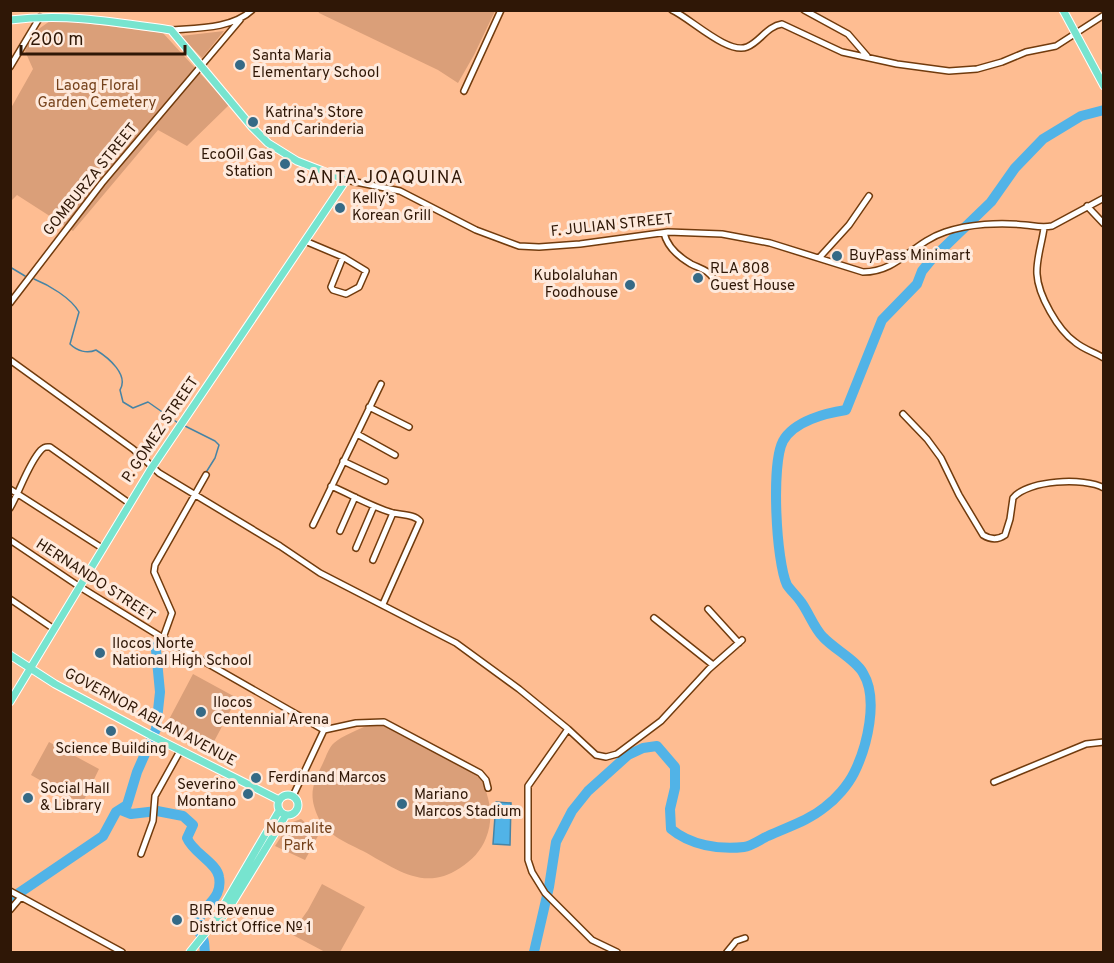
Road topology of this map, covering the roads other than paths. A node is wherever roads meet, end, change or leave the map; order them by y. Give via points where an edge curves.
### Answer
1 (252, 10) edge
2 (501, 10) edge
3 (672, 10) edge
4 (804, 10) edge
5 (1064, 10) edge
6 (1104, 15) edge
7 (40, 17) junction
8 (10, 20) edge
9 (240, 20) junction
10 (171, 30) junction
11 (1077, 34) junction
12 (867, 56) junction
13 (202, 65) junction
14 (10, 68) edge
15 (1104, 86) edge
16 (464, 91) dead end
17 (346, 180) junction
18 (869, 196) dead end
19 (1104, 198) edge
20 (1087, 206) junction
21 (1104, 224) edge
22 (1044, 228) junction
23 (664, 233) junction
24 (305, 242) junction
25 (343, 257) junction
26 (819, 258) junction
27 (714, 280) dead end
28 (11, 302) edge
29 (1104, 358) edge
30 (10, 360) edge
31 (381, 384) dead end
32 (369, 407) junction
33 (903, 414) dead end
34 (409, 427) dead end
35 (357, 434) junction
36 (395, 454) dead end
37 (344, 461) junction
38 (152, 467) junction
39 (206, 475) dead end
40 (385, 481) dead end
41 (331, 486) junction
42 (1104, 488) edge
43 (10, 489) edge
44 (18, 494) junction
45 (194, 494) junction
46 (355, 497) junction
47 (129, 503) junction
48 (374, 506) junction
49 (10, 508) edge
50 (393, 513) junction
51 (313, 525) dead end
52 (340, 531) dead end
53 (10, 540) edge
54 (102, 548) junction
55 (356, 548) dead end
56 (374, 560) dead end
57 (80, 587) junction
58 (10, 599) edge
59 (383, 604) junction
60 (708, 609) dead end
61 (654, 618) dead end
62 (54, 629) junction
63 (163, 638) junction
64 (10, 656) edge
65 (713, 665) junction
66 (32, 668) junction
67 (10, 702) edge
68 (568, 729) junction
69 (324, 730) junction
70 (1104, 742) edge
71 (180, 751) junction
72 (994, 782) dead end
73 (488, 788) dead end
74 (292, 796) junction
75 (279, 800) junction
76 (283, 813) junction
77 (141, 854) dead end
78 (10, 891) edge
79 (21, 897) junction
80 (10, 910) edge
81 (745, 938) dead end
82 (122, 952) edge
83 (190, 952) edge
84 (614, 952) edge
85 (727, 952) edge

1 - 9 street, GOMBURZA STREET
2 - 16 street
3 - 12 street via 735,47 746,47 782,24 833,48
4 - 12 street via 848,34
5 - 11 main road
6 - 11 street
7 - 8 main road
7 - 10 main road via 75,17
7 - 14 street
9 - 10 street
9 - 13 street, GOMBURZA STREET
10 - 13 main road, F. JULIAN STREET
11 - 12 street via 1056,46 964,71 897,64
11 - 15 main road
13 - 17 main road, F. JULIAN STREET via 268,143 297,161
13 - 28 street, GOMBURZA STREET via 102,183
17 - 23 street, F. JULIAN STREET via 400,191 476,230 519,246 580,244
17 - 24 main road, P. GOMEZ STREET
18 - 26 street
19 - 20 street, F. JULIAN STREET
20 - 21 street
20 - 22 street, F. JULIAN STREET via 1059,224
22 - 26 street, F. JULIAN STREET via 981,225 948,231 921,243 891,267 875,272
22 - 29 street via 1037,274 1048,308 1076,344
23 - 26 street, F. JULIAN STREET via 739,236
23 - 27 street via 666,242 691,264 711,273
24 - 25 street
24 - 38 main road, P. GOMEZ STREET
25 - 25 street via 331,287 346,294 359,287 366,271
30 - 38 street
31 - 32 street
32 - 34 street
32 - 35 street
33 - 42 street via 934,448 988,538 1005,535 1013,498 1024,490 1061,482 1091,483
35 - 36 street
35 - 37 street
37 - 40 street
37 - 41 street
38 - 45 street
38 - 47 main road, P. GOMEZ STREET
39 - 45 street
41 - 46 street
41 - 51 street
43 - 44 street
44 - 47 street via 42,448 50,447
44 - 49 street
44 - 54 street
45 - 59 street via 320,573
45 - 63 street via 155,565 154,572 172,613
46 - 48 street
46 - 52 street
47 - 54 main road, P. GOMEZ STREET
48 - 50 street
48 - 55 street
50 - 56 street
50 - 59 street via 420,521
53 - 57 street, HERNANDO STREET
54 - 57 main road, P. GOMEZ STREET
57 - 62 main road, P. GOMEZ STREET
57 - 63 street, HERNANDO STREET
58 - 62 street
59 - 68 street via 456,643
60 - 65 street via 741,642
61 - 65 street
62 - 66 main road, P. GOMEZ STREET
63 - 69 street, HERNANDO STREET
64 - 66 main road, GOVERNOR ABLAN AVENUE
65 - 68 street via 667,716 612,757 592,754
66 - 67 main road, P. GOMEZ STREET
66 - 71 main road, GOVERNOR ABLAN AVENUE
68 - 84 street via 528,786 528,860 531,872 556,905 592,940
69 - 73 street via 356,723 384,723 480,773
69 - 74 street
70 - 72 street via 1086,744
71 - 75 main road, GOVERNOR ABLAN AVENUE
71 - 77 street via 155,796 153,821
74 - 75 main road
74 - 76 main road via 298,808 292,814
75 - 76 main road
76 - 83 main road via 214,922
78 - 79 street
79 - 80 street
79 - 82 street
81 - 85 street via 736,941

